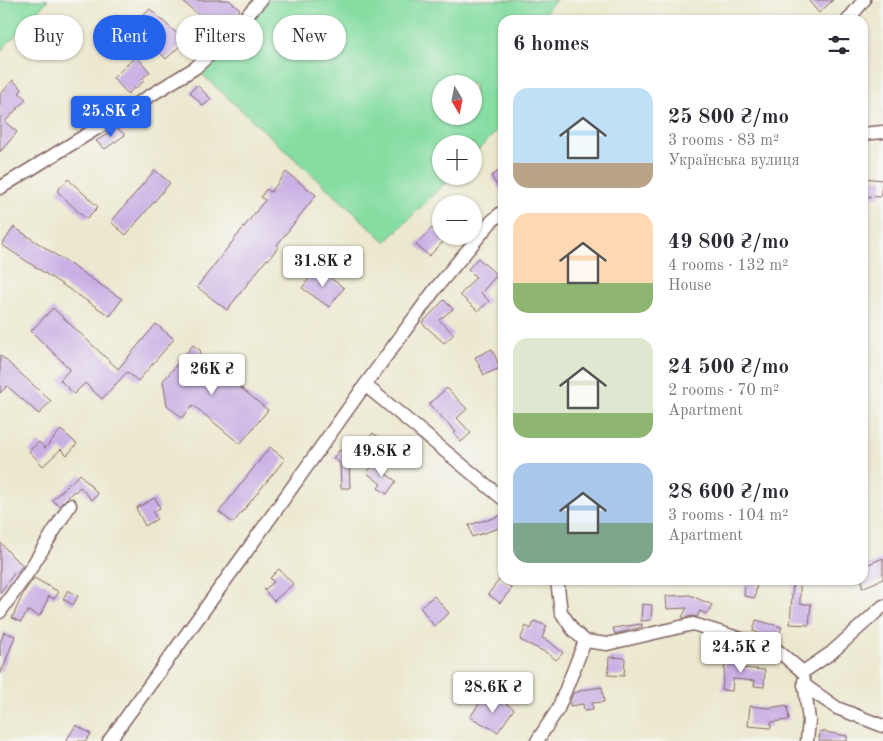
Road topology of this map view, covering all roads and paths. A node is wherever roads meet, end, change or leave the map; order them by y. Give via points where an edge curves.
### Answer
1 (261, 0) edge
2 (864, 0) edge
3 (852, 15) edge
4 (883, 132) edge
5 (868, 133) edge
6 (0, 188) edge
7 (498, 216) edge
8 (365, 385) junction
9 (498, 495) edge
10 (70, 505) dead end
11 (558, 585) edge
12 (883, 606) edge
13 (0, 612) edge
14 (585, 641) junction
15 (802, 672) junction
16 (804, 685) junction
17 (883, 726) edge
18 (109, 741) edge
19 (537, 741) edge
20 (806, 741) edge

1 - 6 street via 218,48 195,68
2 - 3 street
4 - 5 street
7 - 8 street via 436,288
8 - 9 street
8 - 18 street
10 - 13 street
11 - 14 street via 561,612 572,630
12 - 15 street via 831,653
14 - 15 street via 607,644 693,624 777,650
14 - 19 street via 558,708
15 - 16 street
16 - 17 street via 837,708
16 - 20 street via 809,721

